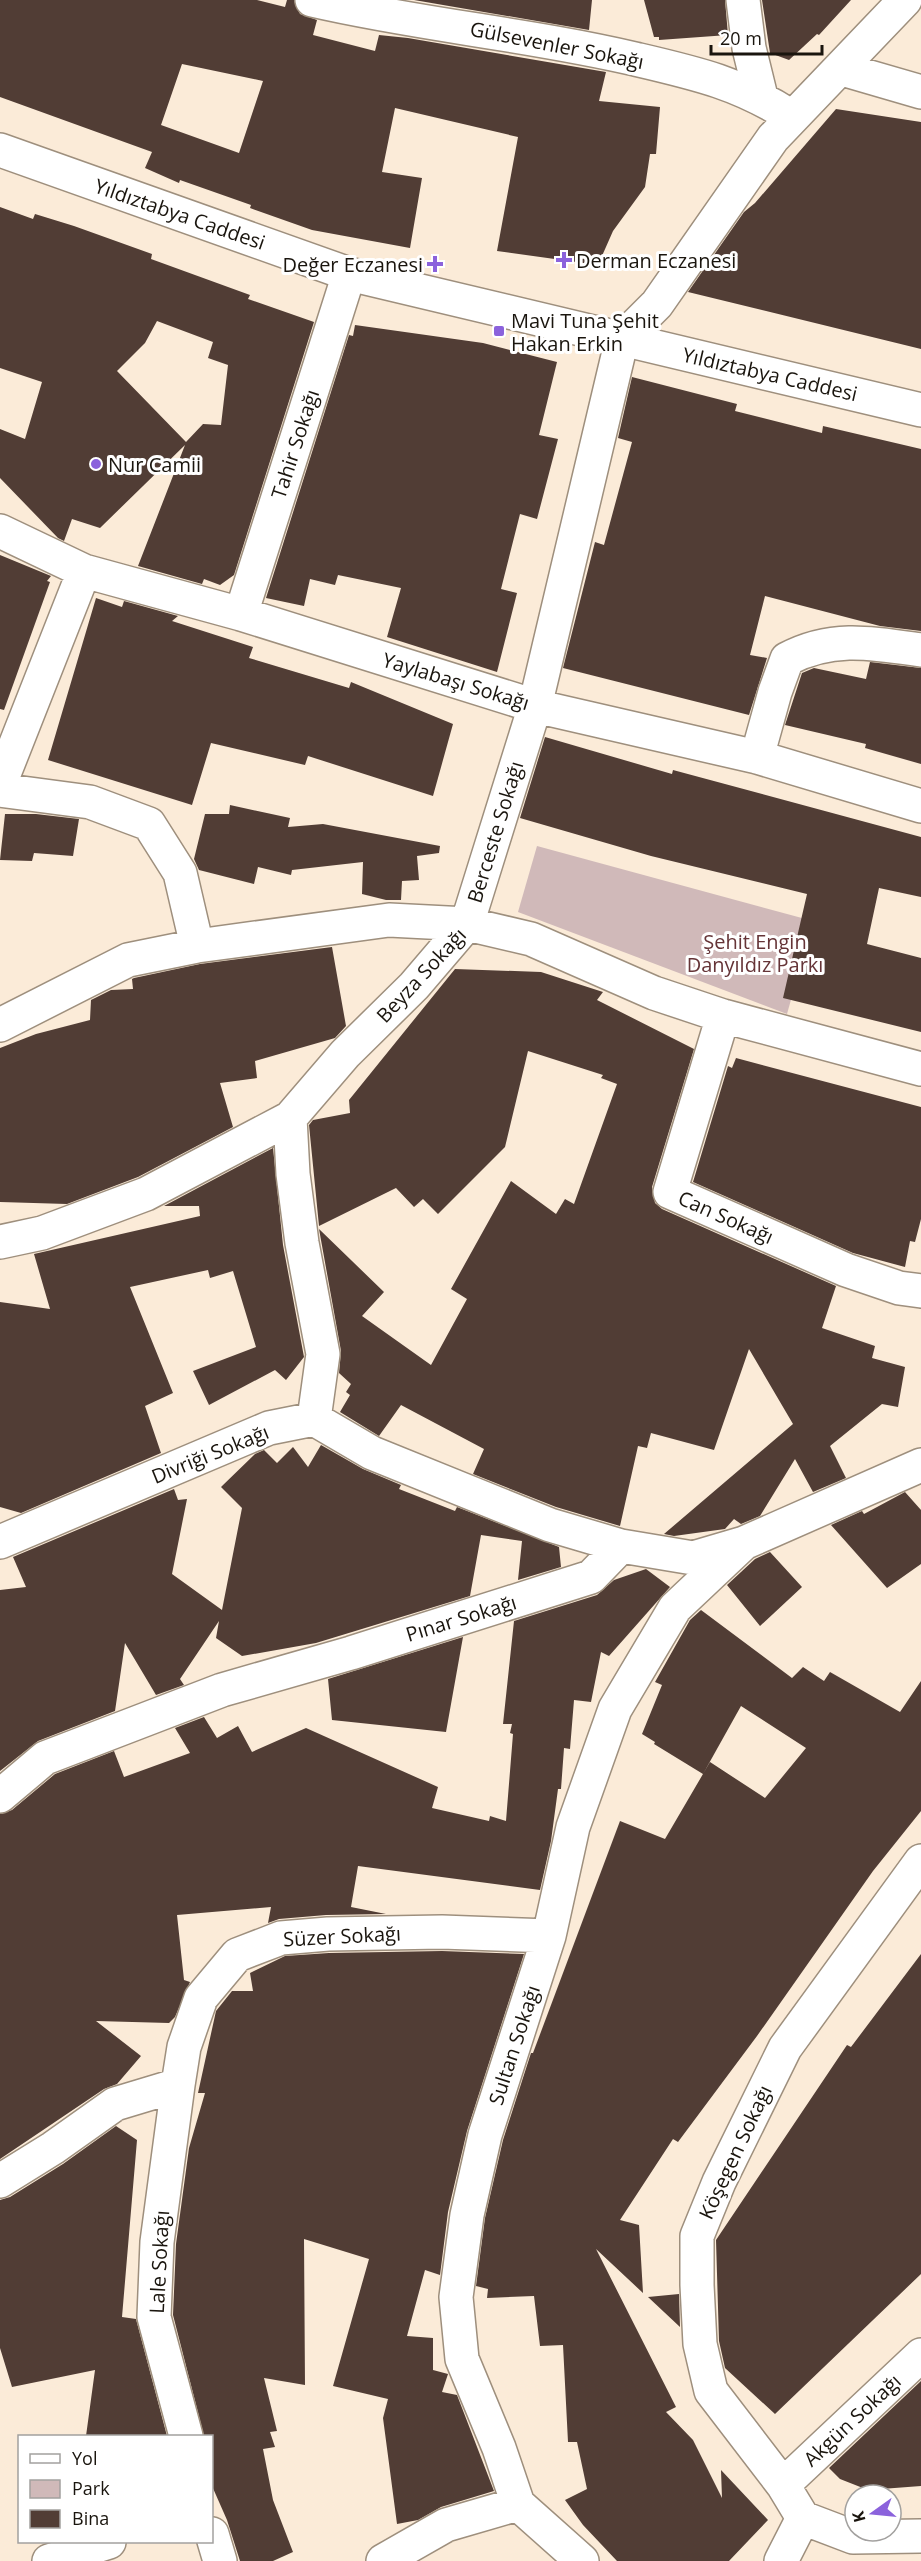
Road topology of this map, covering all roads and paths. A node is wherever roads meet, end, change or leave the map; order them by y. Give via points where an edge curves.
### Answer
1 (312, 0) edge
2 (743, 0) edge
3 (905, 0) edge
4 (842, 69) junction
5 (921, 92) edge
6 (761, 97) junction
7 (792, 117) junction
8 (0, 150) edge
9 (349, 274) junction
10 (622, 339) junction
11 (921, 410) edge
12 (0, 531) edge
13 (84, 571) junction
14 (241, 614) junction
15 (921, 650) edge
16 (535, 705) junction
17 (7, 749) edge
18 (757, 757) junction
19 (0, 784) edge
20 (0, 790) edge
21 (921, 806) edge
22 (467, 924) junction
23 (197, 945) junction
24 (723, 1016) junction
25 (0, 1025) edge
26 (921, 1069) edge
27 (290, 1118) junction
28 (0, 1242) edge
29 (921, 1291) edge
30 (314, 1419) junction
31 (921, 1465) edge
32 (0, 1542) edge
33 (744, 1543) junction
34 (621, 1546) junction
35 (0, 1796) edge
36 (921, 1861) edge
37 (549, 1936) junction
38 (178, 2085) junction
39 (0, 2181) edge
40 (921, 2355) edge
41 (186, 2435) edge
42 (783, 2485) junction
43 (518, 2504) junction
44 (803, 2518) junction
45 (921, 2536) edge
46 (213, 2537) edge
47 (104, 2543) edge
48 (49, 2561) edge
49 (220, 2561) edge
50 (383, 2561) edge
51 (582, 2561) edge
52 (781, 2561) edge

1 - 6 street, Gülsevenler Sokağı via 580,46 711,77
2 - 6 street
3 - 4 street
4 - 5 street
4 - 7 street
6 - 7 street, Gülsevenler Sokağı
7 - 10 street via 773,138 657,304
8 - 9 street, Yıldıztabya Caddesi
9 - 10 street, Yıldıztabya Caddesi
9 - 14 street, Tahir Sokağı
10 - 11 street, Yıldıztabya Caddesi
10 - 16 street, Berceste Sokağı
12 - 13 street, Yaylabaşı Sokağı
13 - 14 street, Yaylabaşı Sokağı
13 - 17 street
14 - 16 street, Yaylabaşı Sokağı
15 - 18 street via 865,642 809,647 787,659
16 - 18 street, Yaylabaşı Sokağı
16 - 22 street, Berceste Sokağı
17 - 19 street
18 - 21 street, Yaylabaşı Sokağı
20 - 23 street via 90,802 149,824 180,873
22 - 23 street, Berceste Sokağı via 389,920
22 - 24 street, Beyza Sokağı via 531,939 654,993
22 - 27 street, Beyza Sokağı
23 - 25 street, Berceste Sokağı via 128,960
24 - 26 street, Beyza Sokağı
24 - 29 street, Can Sokağı via 670,1192 846,1270 899,1288
27 - 28 street, Beyza Sokağı via 146,1194 42,1233
27 - 30 street via 302,1243 323,1354
30 - 32 street, Divriği Sokağı via 269,1428
30 - 34 street via 372,1453 550,1525
31 - 33 street
33 - 34 street via 693,1558
33 - 37 street, Sultan Sokağı via 675,1608 615,1709 573,1827
34 - 35 street, Pınar Sokağı via 591,1577 222,1690 45,1758
36 - 42 street, Köşegen Sokağı via 785,2048 697,2236 700,2344 711,2391
37 - 38 street, Süzer Sokağı via 442,1932 328,1934 281,1938 237,1955 201,1998 184,2047
37 - 43 street, Sultan Sokağı via 485,2135 467,2215 456,2297 462,2359
38 - 39 street via 115,2104
38 - 41 street, Lale Sokağı via 156,2242 154,2317
40 - 42 street, Akgün Sokağı
42 - 44 street, Köşegen Sokağı
43 - 50 street via 446,2525
43 - 51 street, Sultan Sokağı
44 - 45 street via 853,2537
44 - 52 street
46 - 49 street
47 - 48 street

